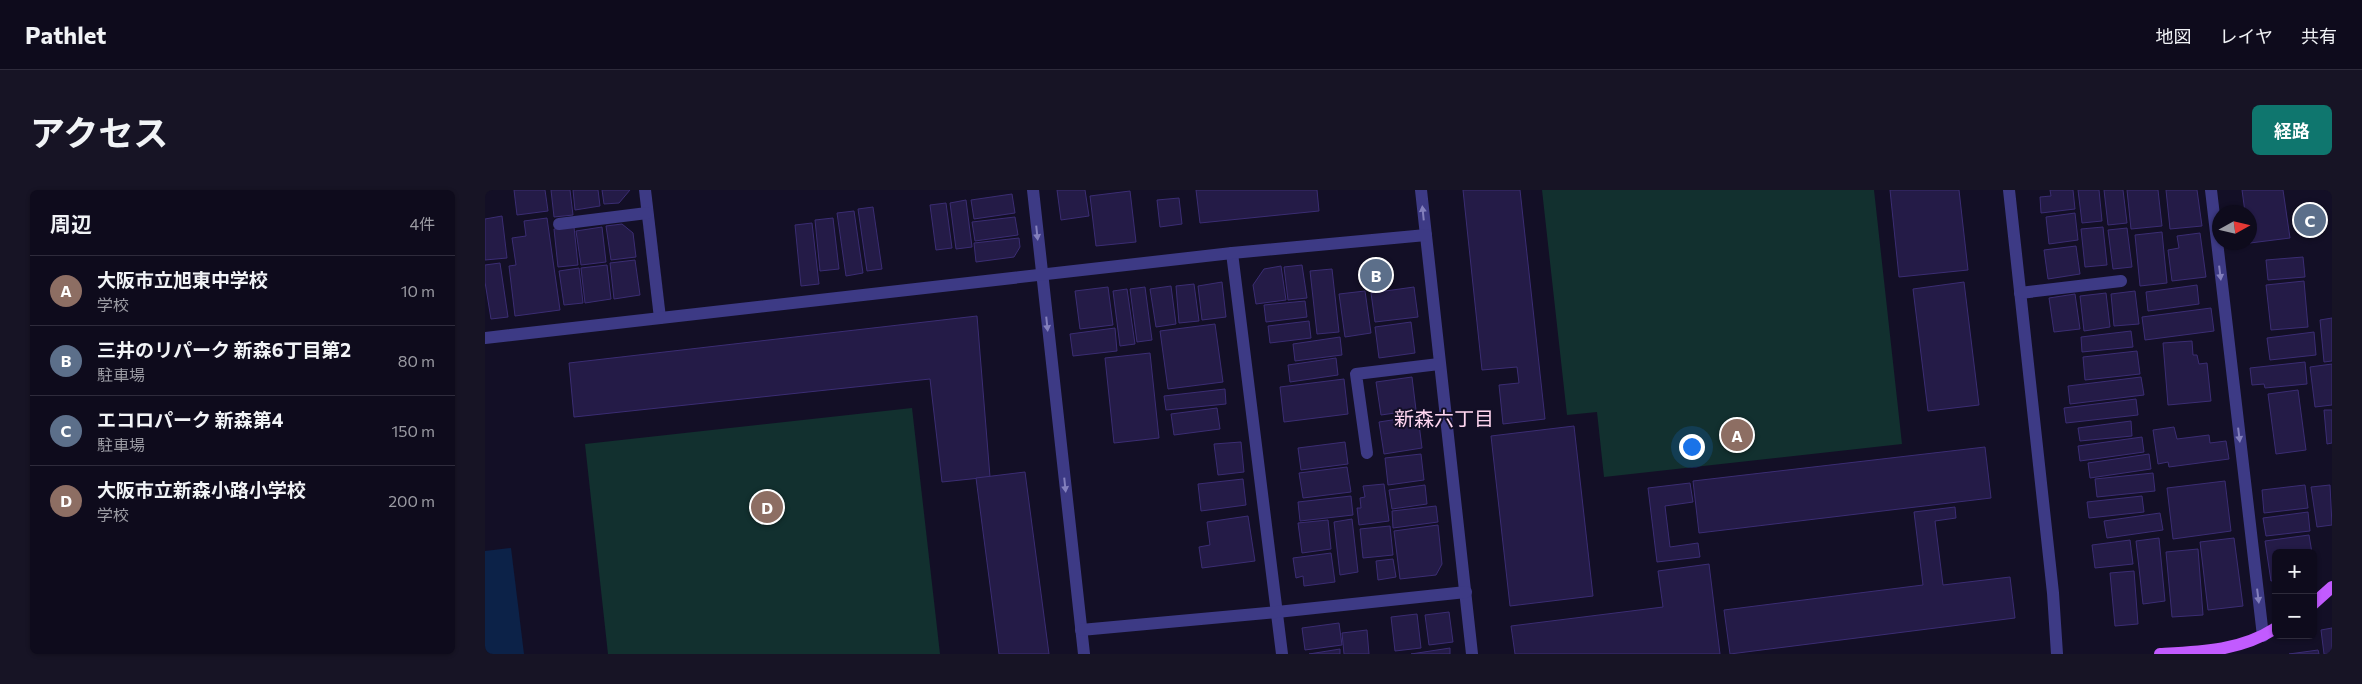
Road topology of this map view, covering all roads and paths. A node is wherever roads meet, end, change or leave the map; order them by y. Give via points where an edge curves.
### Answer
1 (645, 190) edge
2 (1033, 190) edge
3 (1421, 190) edge
4 (2009, 190) edge
5 (2211, 190) edge
6 (647, 213) junction
7 (559, 224) dead end
8 (1426, 235) junction
9 (1232, 253) junction
10 (1042, 276) junction
11 (2121, 281) dead end
12 (2020, 292) junction
13 (660, 318) junction
14 (485, 338) edge
15 (1439, 364) junction
16 (1367, 453) dead end
17 (2332, 588) edge
18 (1465, 592) junction
19 (2317, 601) edge
20 (1277, 612) junction
21 (1081, 630) junction
22 (2272, 630) edge
23 (2263, 636) junction
24 (1083, 654) edge
25 (1282, 654) edge
26 (1472, 654) edge
27 (2057, 654) edge
28 (2161, 654) edge

1 - 6 street
2 -> 10 street
8 -> 3 street
4 - 12 street
5 -> 23 street
6 - 7 street
6 - 13 street
8 - 9 street
8 - 15 street
9 - 10 street
9 - 20 street
10 - 13 street
10 -> 21 street
11 - 12 street
12 - 27 street
13 - 14 street
15 - 16 street via 1356,374
15 - 18 street
17 - 19 main road
18 - 20 street
18 - 26 street
20 - 21 street
20 - 25 street
21 - 24 street
22 - 23 main road
23 - 28 main road via 2219,650

